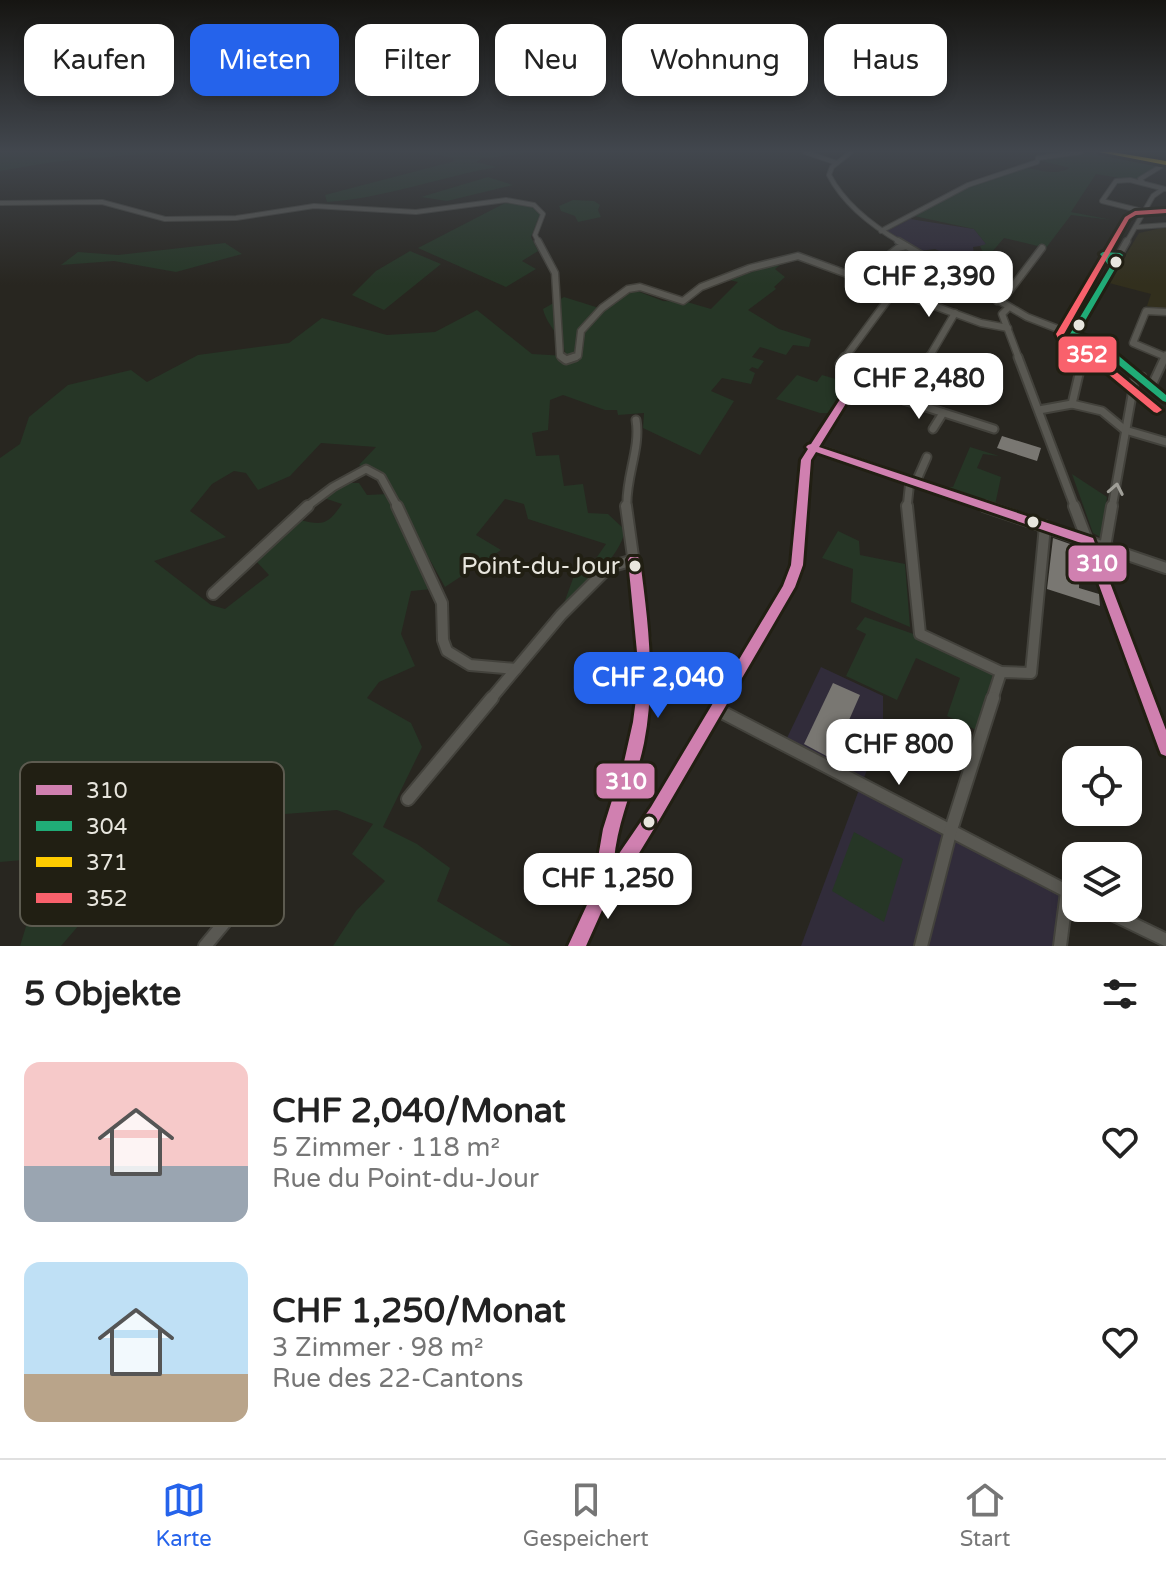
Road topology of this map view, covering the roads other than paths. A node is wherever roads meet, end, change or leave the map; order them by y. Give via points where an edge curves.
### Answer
1 (845, 196) edge
2 (949, 196) edge
3 (1105, 196) edge
4 (1153, 196) edge
5 (0, 203) edge
6 (1146, 212) junction
7 (1166, 225) edge
8 (1137, 227) junction
9 (881, 231) junction
10 (906, 246) junction
11 (1042, 248) dead end
12 (859, 278) junction
13 (895, 290) junction
14 (997, 301) junction
15 (1009, 307) junction
16 (1166, 312) edge
17 (955, 313) junction
18 (1008, 328) junction
19 (1074, 334) junction
20 (1092, 341) junction
21 (1166, 356) edge
22 (1142, 377) junction
23 (854, 384) junction
24 (1152, 385) junction
25 (1166, 399) edge
26 (904, 400) junction
27 (1072, 404) junction
28 (1039, 410) junction
29 (943, 413) junction
30 (636, 420) dead end
31 (933, 429) dead end
32 (994, 429) dead end
33 (1125, 430) junction
34 (1166, 442) edge
35 (811, 447) junction
36 (927, 457) dead end
37 (913, 481) junction
38 (1045, 526) junction
39 (1089, 541) junction
40 (1105, 547) junction
41 (634, 560) junction
42 (1166, 568) edge
43 (213, 594) dead end
44 (516, 669) junction
45 (1001, 672) junction
46 (716, 709) junction
47 (1166, 749) edge
48 (408, 799) dead end
49 (950, 833) junction
50 (606, 882) junction
51 (1062, 889) edge
52 (1066, 922) edge
53 (1129, 922) edge
54 (222, 926) edge
55 (1166, 940) edge
56 (205, 946) edge
57 (577, 946) edge
58 (921, 946) edge
59 (1060, 946) edge

1 - 9 street
2 - 9 street
3 - 6 street via 1102,201
4 - 6 street
5 - 12 street via 102,202 150,218 171,219 236,218 308,207 411,212 524,202 543,214 535,235 553,268 557,336 560,356 566,360 578,356 577,339 586,325 628,288 685,300 705,285 798,256
6 - 8 street
7 - 8 street
8 - 19 street
9 - 10 street
10 - 12 street
10 - 14 street
11 - 14 street
12 - 13 street
13 - 17 street
13 - 23 street via 842,361
14 - 15 street
15 - 18 street via 1002,312
15 - 19 street
16 - 21 street via 1146,311 1133,343
17 - 18 street
17 - 26 street
18 - 28 street
19 - 20 street
20 - 22 street
20 - 27 street via 1086,345
21 - 24 street
22 - 24 street
22 - 33 street via 1135,378
23 - 26 street
23 - 35 street
24 - 25 street
26 - 29 street
27 - 28 street
27 - 33 street via 1102,411
28 - 39 street
29 - 31 street
29 - 32 street
30 - 41 street via 639,432 627,479
33 - 34 street
40 -> 33 street
35 - 37 street
35 - 46 street via 804,466 795,575
36 - 37 street
37 - 38 street
37 - 45 street via 906,501 920,634
38 - 39 street
38 - 45 street via 1031,673
39 - 40 street
39 - 47 street
40 - 42 street
41 - 44 street via 609,567
41 - 50 street via 645,646 643,689 636,745 604,855
43 - 44 street via 261,546 344,479 366,469 386,485 434,583 445,615 443,644 448,653 483,668
44 - 48 street
45 - 49 street
46 - 49 street
46 - 50 street via 656,812
49 - 51 street
49 - 58 street
50 - 57 street
52 - 59 street
53 - 55 street
54 - 56 street

